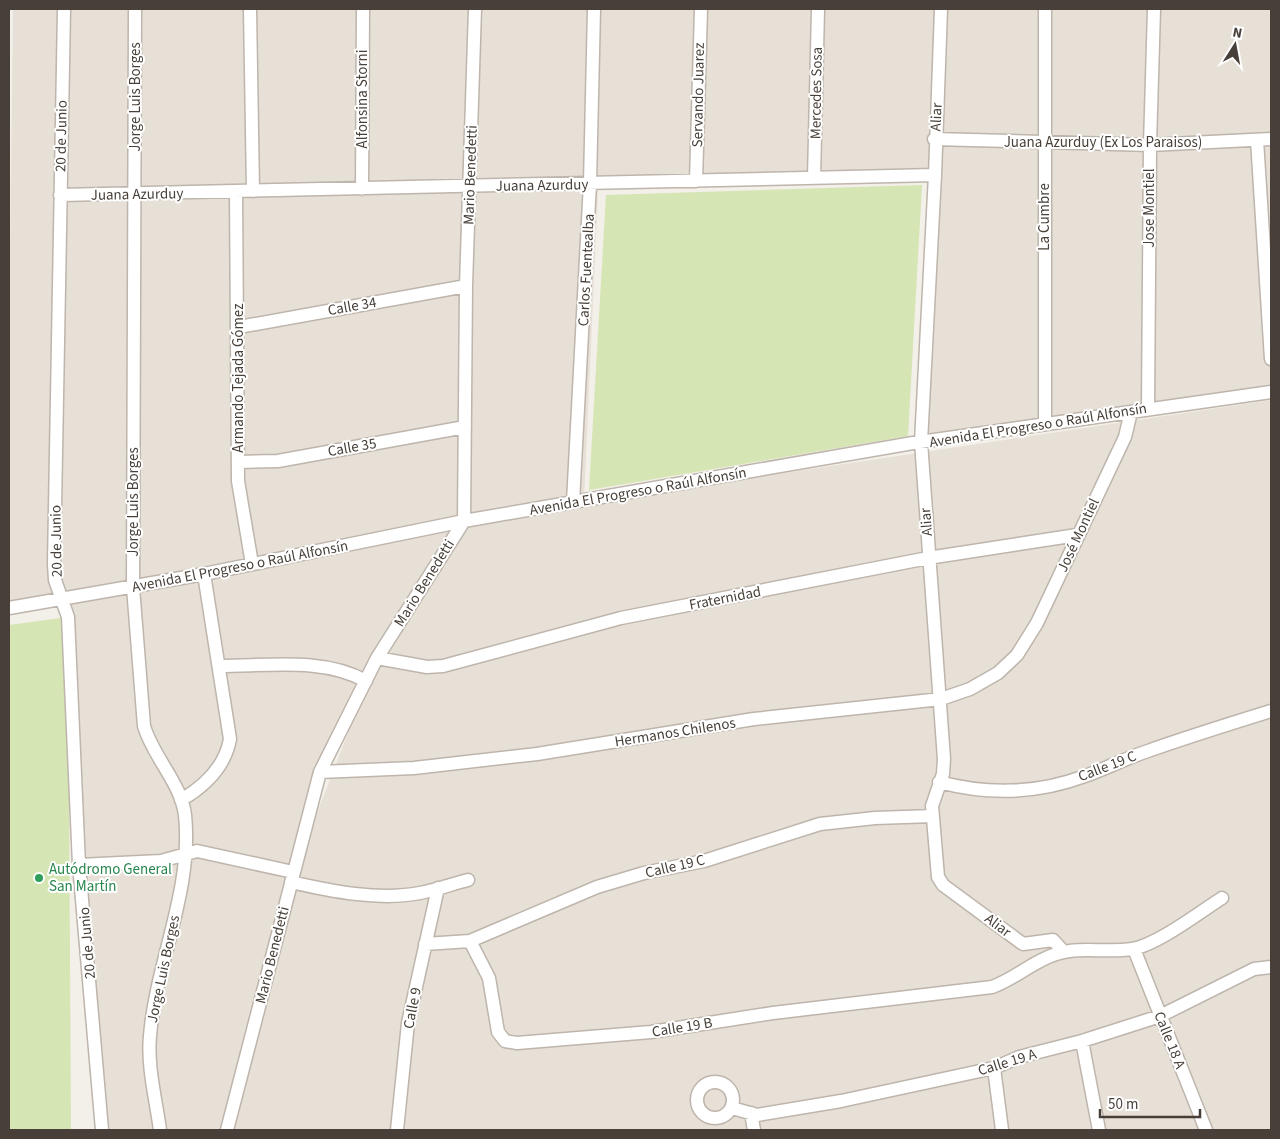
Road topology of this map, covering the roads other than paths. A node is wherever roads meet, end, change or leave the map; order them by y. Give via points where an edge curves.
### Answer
1 (64, 9) edge
2 (136, 9) edge
3 (250, 9) edge
4 (363, 9) edge
5 (475, 9) edge
6 (594, 9) edge
7 (701, 9) edge
8 (818, 9) edge
9 (941, 9) edge
10 (1045, 9) edge
11 (1154, 9) edge
12 (934, 139) junction
13 (1271, 139) edge
14 (1256, 140) junction
15 (1044, 142) junction
16 (1150, 145) junction
17 (935, 175) junction
18 (814, 178) junction
19 (696, 181) junction
20 (590, 184) junction
21 (469, 186) junction
22 (362, 189) junction
23 (236, 192) junction
24 (253, 192) junction
25 (134, 194) junction
26 (60, 195) junction
27 (466, 286) junction
28 (239, 327) junction
29 (1271, 358) edge
30 (1271, 392) edge
31 (1148, 408) junction
32 (1131, 412) junction
33 (1045, 424) junction
34 (465, 427) junction
35 (921, 442) junction
36 (239, 462) junction
37 (573, 502) junction
38 (464, 521) junction
39 (1077, 535) junction
40 (928, 558) junction
41 (252, 564) junction
42 (204, 574) junction
43 (133, 587) junction
44 (62, 598) junction
45 (9, 608) edge
46 (1017, 655) joint
47 (377, 658) junction
48 (220, 666) junction
49 (366, 680) junction
50 (940, 699) junction
51 (1271, 711) edge
52 (320, 772) junction
53 (939, 782) junction
54 (181, 800) junction
55 (932, 816) junction
56 (186, 854) junction
57 (79, 865) junction
58 (292, 877) junction
59 (468, 880) dead end
60 (438, 888) junction
61 (1222, 898) dead end
62 (470, 941) junction
63 (425, 944) junction
64 (1134, 949) junction
65 (1064, 952) junction
66 (1271, 968) edge
67 (1160, 1016) junction
68 (1082, 1041) junction
69 (994, 1068) junction
70 (732, 1108) dead end
71 (751, 1113) junction
72 (102, 1130) edge
73 (160, 1130) edge
74 (227, 1130) edge
75 (397, 1130) edge
76 (754, 1130) edge
77 (1002, 1130) edge
78 (1099, 1130) edge
79 (1206, 1130) edge

1 - 26 street, 20 de Junio
2 - 25 street, Jorge Luis Borges
3 - 24 street
4 - 22 street, Alfonsina Storni
5 - 21 street, Mario Benedetti
6 - 20 street, Carlos Fuentealba
7 - 19 street, Servando Juarez
8 - 18 street, Mercedes Sosa
9 - 12 street, Aliar
10 - 15 street, La Cumbre
11 - 16 street, Jose Montiel
12 - 15 street, Juana Azurduy (Ex Los Paraisos)
12 - 17 street, Aliar
13 - 14 street, Juana Azurduy (Ex Los Paraisos)
14 - 16 street, Juana Azurduy (Ex Los Paraisos)
14 - 29 street
15 - 16 street, Juana Azurduy (Ex Los Paraisos)
15 - 33 street, La Cumbre
16 - 31 street, Jose Montiel
17 - 18 street, Juana Azurduy
17 - 35 street, Aliar
18 - 19 street, Juana Azurduy
19 - 20 street, Juana Azurduy
20 - 21 street, Juana Azurduy
20 - 37 street, Carlos Fuentealba
21 - 22 street, Juana Azurduy
21 - 27 street, Mario Benedetti
22 - 24 street, Juana Azurduy
23 - 24 street, Juana Azurduy
23 - 25 street, Juana Azurduy
23 - 28 street, Armando Tejada Gómez
25 - 26 street, Juana Azurduy
25 - 43 street, Jorge Luis Borges
26 - 44 street, 20 de Junio via 54,564 55,580
27 - 28 street, Calle 34
27 - 34 street, Mario Benedetti
28 - 36 street, Armando Tejada Gómez
30 - 31 street, Avenida El Progreso o Raúl Alfonsín
31 - 32 street, Avenida El Progreso o Raúl Alfonsín
32 - 33 street, Avenida El Progreso o Raúl Alfonsín
32 - 39 street, José Montiel via 1125,437
33 - 35 street, Avenida El Progreso o Raúl Alfonsín
34 - 36 street, Calle 35 via 278,461
34 - 38 street, Mario Benedetti
35 - 37 street, Avenida El Progreso o Raúl Alfonsín
35 - 40 street, Aliar
36 - 41 street, Armando Tejada Gómez via 238,481
37 - 38 street, Avenida El Progreso o Raúl Alfonsín
38 - 41 street, Avenida El Progreso o Raúl Alfonsín
38 - 47 street, Mario Benedetti
39 - 40 street, Fraternidad
39 - 46 street, José Montiel via 1037,623
40 - 47 street, Fraternidad via 621,618 443,666 427,667
40 - 50 street, Aliar
41 - 42 street, Avenida El Progreso o Raúl Alfonsín
42 - 43 street, Avenida El Progreso o Raúl Alfonsín
42 - 48 street
43 - 44 street, Avenida El Progreso o Raúl Alfonsín
43 - 54 street, Jorge Luis Borges via 144,726 148,740
44 - 45 street, Avenida El Progreso o Raúl Alfonsín
44 - 57 street, 20 de Junio via 68,617
46 - 50 street, Hermanos Chilenos via 991,677 970,689
47 - 49 street, Mario Benedetti
48 - 49 street via 308,666 338,669
48 - 54 street via 229,731 228,751 200,789
49 - 52 street, Mario Benedetti
50 - 52 street, Hermanos Chilenos via 754,719 414,768
50 - 53 street, Aliar via 944,759
51 - 53 street, Calle 19 C via 1051,786 1026,791 983,791
52 - 58 street, Mario Benedetti
53 - 55 street, Aliar via 933,796
54 - 56 street, Jorge Luis Borges via 185,814
55 - 62 street, Calle 19 C via 820,824 704,861 644,873 597,888
55 - 65 street, Aliar via 938,877 943,884 1023,944 1053,940
56 - 57 street via 161,861
56 - 58 street via 207,852
56 - 73 street, Jorge Luis Borges via 150,1036
57 - 72 street, 20 de Junio
58 - 60 street via 330,891 366,895 418,894
58 - 74 street, Mario Benedetti
59 - 60 street
60 - 63 street, Calle 9
61 - 64 street
62 - 63 street, Calle 19 C
62 - 65 street, Calle 19 B via 489,978 498,1032 505,1041 517,1043 651,1032 773,1013 992,988 1046,957
63 - 75 street, Calle 9 via 408,1023
64 - 65 street
64 - 67 street, Calle 18 A
66 - 67 street, Calle 19 A via 1254,970
67 - 68 street, Calle 19 A
67 - 79 street, Calle 18 A
68 - 69 street, Calle 19 A via 1019,1057
68 - 78 street
69 - 71 street, Calle 19 A via 841,1101 757,1115
69 - 77 street
70 - 71 street, Calle 19 A
71 - 76 street

